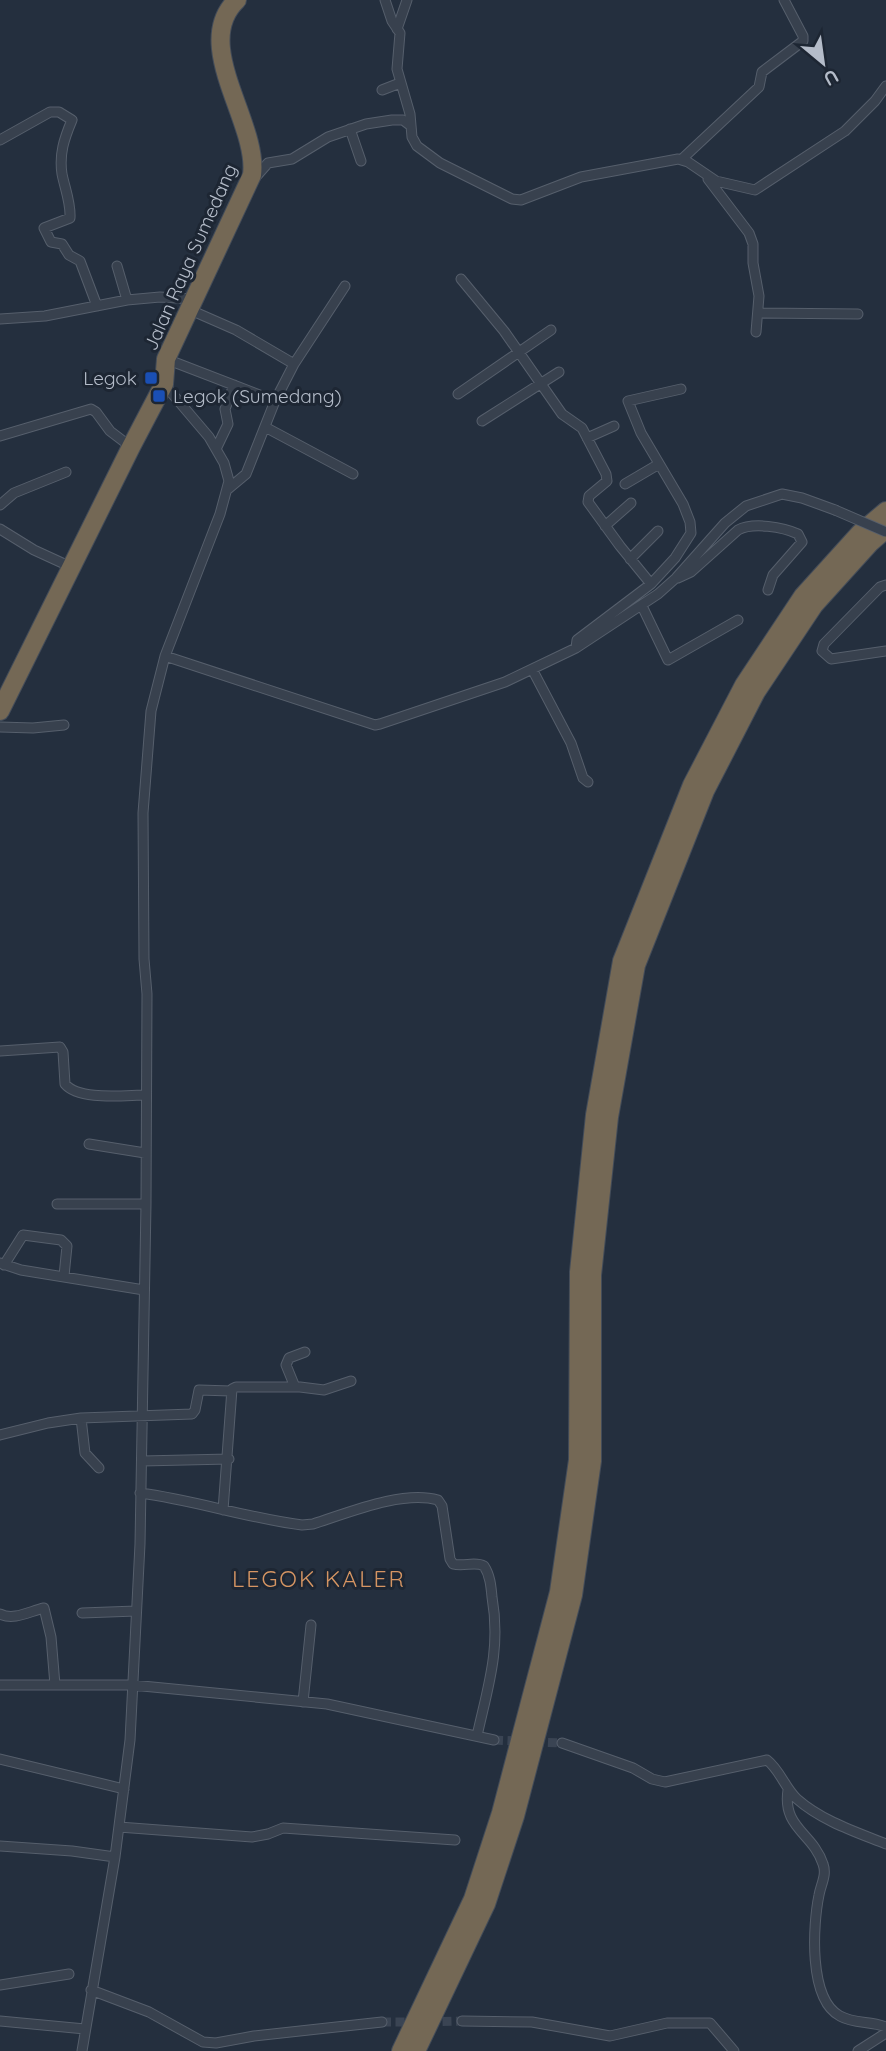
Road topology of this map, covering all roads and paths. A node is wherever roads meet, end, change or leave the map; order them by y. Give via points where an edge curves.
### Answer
1 (237, 0) edge
2 (385, 0) edge
3 (407, 0) edge
4 (784, 0) edge
5 (397, 29) junction
6 (400, 83) junction
7 (886, 86) edge
8 (382, 90) dead end
9 (411, 126) junction
10 (350, 129) junction
11 (0, 139) edge
12 (682, 159) junction
13 (360, 161) dead end
14 (708, 177) junction
15 (248, 185) junction
16 (117, 266) dead end
17 (461, 279) dead end
18 (345, 286) dead end
19 (127, 300) junction
20 (191, 304) junction
21 (97, 306) junction
22 (758, 313) junction
23 (858, 314) dead end
24 (0, 319) edge
25 (551, 330) dead end
26 (755, 332) dead end
27 (518, 352) junction
28 (166, 359) junction
29 (294, 364) junction
30 (559, 372) dead end
31 (542, 383) junction
32 (164, 384) junction
33 (234, 385) junction
34 (681, 389) dead end
35 (458, 394) dead end
36 (275, 401) junction
37 (482, 421) dead end
38 (614, 426) dead end
39 (265, 427) junction
40 (0, 436) edge
41 (587, 438) junction
42 (131, 447) junction
43 (216, 449) junction
44 (659, 464) junction
45 (66, 472) dead end
46 (353, 474) dead end
47 (625, 484) dead end
48 (228, 489) junction
49 (631, 503) dead end
50 (0, 505) edge
51 (886, 511) edge
52 (606, 526) junction
53 (0, 529) edge
54 (886, 530) edge
55 (658, 531) dead end
56 (630, 559) junction
57 (71, 567) junction
58 (676, 578) junction
59 (651, 584) junction
60 (886, 585) edge
61 (768, 590) dead end
62 (642, 606) junction
63 (738, 620) dead end
64 (576, 648) junction
65 (886, 652) edge
66 (165, 656) junction
67 (532, 669) junction
68 (0, 711) edge
69 (64, 725) dead end
70 (0, 727) edge
71 (588, 782) dead end
72 (0, 1051) edge
73 (146, 1094) junction
74 (89, 1144) dead end
75 (145, 1153) junction
76 (57, 1204) dead end
77 (146, 1204) junction
78 (2, 1264) edge
79 (64, 1276) junction
80 (144, 1290) junction
81 (305, 1352) dead end
82 (351, 1381) dead end
83 (295, 1387) junction
84 (231, 1391) junction
85 (143, 1415) junction
86 (80, 1418) junction
87 (0, 1435) edge
88 (229, 1458) junction
89 (142, 1461) junction
90 (99, 1468) dead end
91 (140, 1493) junction
92 (223, 1510) junction
93 (136, 1611) junction
94 (82, 1613) dead end
95 (0, 1614) edge
96 (311, 1625) dead end
97 (0, 1685) edge
98 (55, 1685) junction
99 (132, 1685) junction
100 (303, 1702) junction
101 (477, 1736) junction
102 (494, 1740) tunnel mouth
103 (562, 1743) tunnel mouth
104 (0, 1759) edge
105 (124, 1789) junction
106 (788, 1790) junction
107 (119, 1827) junction
108 (455, 1840) dead end
109 (886, 1844) edge
110 (0, 1846) edge
111 (115, 1857) junction
112 (69, 1973) dead end
113 (0, 1985) edge
114 (91, 1990) junction
115 (0, 2021) edge
116 (462, 2021) tunnel mouth
117 (382, 2022) tunnel mouth
118 (886, 2027) edge
119 (85, 2029) junction
120 (886, 2033) edge
121 (82, 2051) edge
122 (401, 2051) edge
123 (416, 2051) edge
124 (734, 2051) edge
125 (858, 2051) edge

1 - 15 highway, Jalan Raya Sumedang via 226,15 221,54 253,154
2 - 5 street
3 - 5 street
4 - 12 street via 803,41 762,72 759,87
5 - 6 street
6 - 8 street
6 - 9 street
7 - 14 street via 845,131 761,187 749,189
9 - 10 street via 392,120
9 - 12 street via 417,146 440,163 512,199 521,200 581,177
10 - 13 street
10 - 15 street via 322,139 292,159 268,163
11 - 21 street via 50,112 72,120 62,144 70,218 44,228 51,242 62,244 80,261
12 - 14 street
14 - 22 street via 749,233
15 - 20 highway, Jalan Raya Sumedang
16 - 19 street
17 - 27 street
18 - 29 street
19 - 20 street via 160,297
19 - 21 street
20 - 28 highway, Jalan Raya Sumedang
20 - 29 street
21 - 24 street
22 - 23 street
22 - 26 street
25 - 27 street
27 - 31 street
27 - 35 street
28 - 32 highway, Jalan Raya Sumedang
28 - 33 street
29 - 36 street
30 - 31 street
31 - 37 street
31 - 41 street via 562,414 582,428
32 - 42 highway, Jalan Raya Sumedang
32 - 43 street
33 - 36 street
33 - 43 street via 225,409 228,424
34 - 44 street via 628,401
36 - 39 street
38 - 41 street
39 - 46 street
39 - 48 street via 246,474
40 - 42 street via 91,409
41 - 52 street via 607,481 588,502
42 - 57 highway, Jalan Raya Sumedang
43 - 48 street via 228,472
44 - 47 street
44 - 59 street via 683,505 691,533
45 - 50 street via 14,493
48 - 66 street
49 - 52 street
51 - 122 highway via 803,596 744,685 692,786 622,961 595,1115 579,1272 579,1460 559,1592 501,1813 473,1899
52 - 56 street
53 - 57 street
54 - 58 street, bridge via 782,494 746,506
54 - 123 highway via 814,604 756,692 705,791 636,965 609,1117 592,1275 592,1461 573,1595 515,1816 485,1905
55 - 56 street
56 - 59 street
57 - 68 highway, Jalan Raya Sumedang
58 - 61 street via 691,572 745,526 788,529 802,542 774,575
58 - 62 street
59 - 64 street via 591,627 576,640
60 - 65 street via 833,634 822,651 831,659
62 - 63 street via 668,660
62 - 64 street
64 - 67 street
66 - 67 street via 375,725 446,704
66 - 73 street via 150,712 143,813
67 - 71 street
69 - 70 street
72 - 73 street via 60,1047 65,1084 73,1091
73 - 75 street
74 - 75 street
75 - 77 street
76 - 77 street
77 - 80 street
78 - 79 street
78 - 79 street via 23,1236 61,1240 67,1246
79 - 80 street
80 - 85 street
81 - 83 street via 289,1358 286,1365
82 - 83 street via 324,1390
83 - 84 street via 236,1387
84 - 85 street via 199,1390 192,1414
84 - 88 street
85 - 86 street
85 - 89 street
86 - 87 street
86 - 90 street via 85,1453
88 - 89 street
88 - 92 street
89 - 91 street
91 - 92 street via 177,1497
91 - 93 street
92 - 101 street via 302,1525 390,1500 439,1500 450,1559 459,1566 484,1566 494,1607 495,1661
93 - 94 street
93 - 99 street
95 - 98 street via 13,1616 44,1608
96 - 100 street
97 - 98 street
98 - 99 street
99 - 100 street
99 - 105 street
100 - 101 street
101 - 102 street
103 - 106 street via 665,1782 767,1760
104 - 105 street
105 - 107 street
106 - 109 street via 816,1812
106 - 118 street via 785,1803 793,1822 818,1853 825,1874 814,1929 820,1989 826,2004 838,2015
107 - 108 street via 252,1837 283,1828
107 - 111 street
110 - 111 street
111 - 114 street
112 - 113 street
114 - 117 street via 211,2043
114 - 119 street
115 - 119 street
116 - 124 street via 532,2022 610,2036 667,2023 710,2023
119 - 121 street
120 - 125 street

